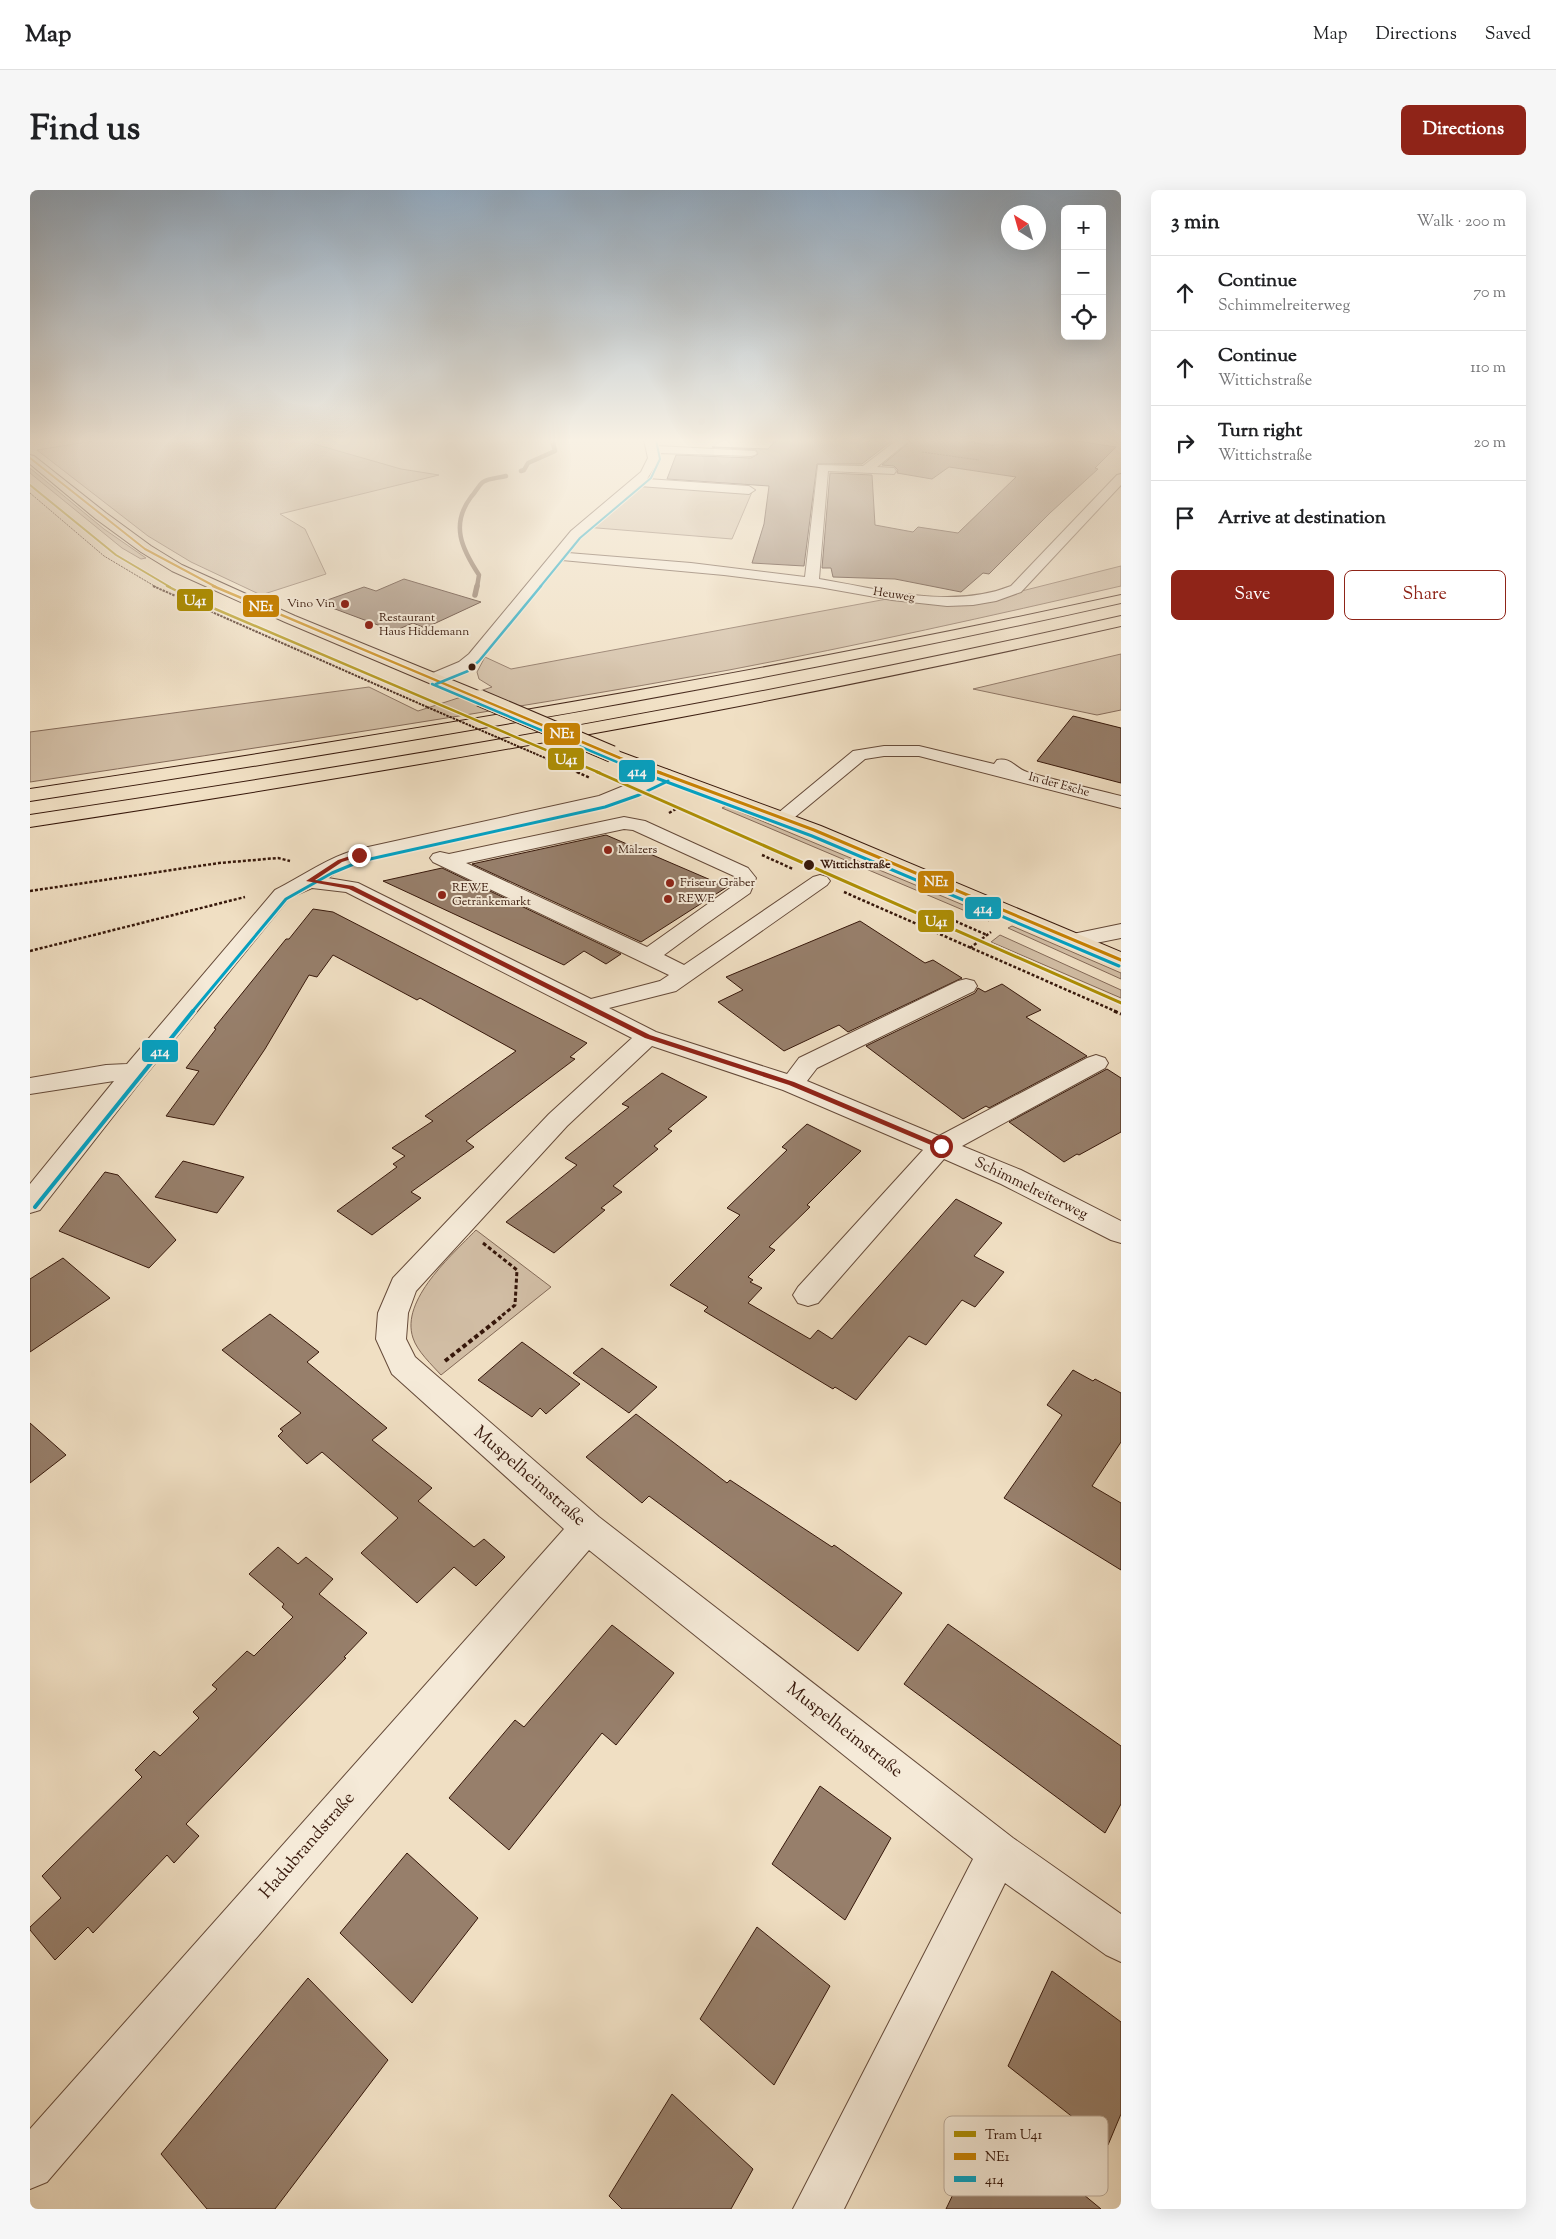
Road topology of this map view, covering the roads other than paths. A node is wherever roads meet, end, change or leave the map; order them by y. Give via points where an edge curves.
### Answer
1 (125, 534) edge
2 (576, 534) edge
3 (816, 534) edge
4 (1068, 534) edge
5 (559, 556) junction
6 (812, 582) junction
7 (1121, 599) edge
8 (1121, 621) edge
9 (434, 678) junction
10 (1000, 762) dead end
11 (665, 775) junction
12 (1018, 775) junction
13 (30, 795) edge
14 (1121, 802) edge
15 (782, 818) junction
16 (30, 821) edge
17 (409, 843) junction
18 (446, 861) junction
19 (309, 881) junction
20 (820, 881) road end
21 (1121, 931) edge
22 (1076, 940) junction
23 (649, 956) junction
24 (1121, 960) edge
25 (686, 974) junction
26 (966, 986) dead end
27 (586, 1007) junction
28 (648, 1037) junction
29 (1096, 1063) dead end
30 (134, 1072) junction
31 (792, 1084) junction
32 (30, 1086) edge
33 (941, 1146) junction
34 (30, 1203) edge
35 (1121, 1233) edge
36 (808, 1295) dead end
37 (587, 1528) junction
38 (998, 1853) junction
39 (1121, 1940) edge
40 (30, 2165) edge
41 (818, 2209) edge

1 - 9 main road via 177,568
2 - 5 street
3 - 6 street
4 - 6 street, Heuweg via 1016,589 990,599 945,601
5 - 6 street, Heuweg via 707,568
5 - 9 street via 475,657 465,665
7 - 13 main road via 913,645 715,683 381,741
8 - 16 main road via 856,679 647,719
9 - 11 main road, bridge
10 - 12 street, In der Esche
11 - 15 main road
11 - 17 street via 604,801
12 - 14 street, In der Esche
12 - 15 street via 919,751 859,755
15 - 22 main road
17 - 18 street
17 - 19 street via 340,861
18 - 23 street
18 - 23 street via 624,823 638,825 741,872 746,878 743,889
19 - 27 street via 350,887
19 - 30 street via 282,894
20 - 25 street
21 - 22 street
22 - 24 main road
23 - 25 street
25 - 27 street via 668,986
26 - 31 street via 808,1063
27 - 28 street
28 - 31 street, Schimmelreiterweg
28 - 37 street, Muspelheimstraße via 558,1120 459,1224 403,1286 393,1313 391,1339 403,1365
29 - 33 street
30 - 32 street via 106,1073
30 - 34 street
31 - 33 street, Schimmelreiterweg
33 - 35 street, Schimmelreiterweg via 1012,1177
33 - 36 street
37 - 38 street, Muspelheimstraße
37 - 40 street, Hadubrandstraße
38 - 39 street, Muspelheimstraße
38 - 41 street

